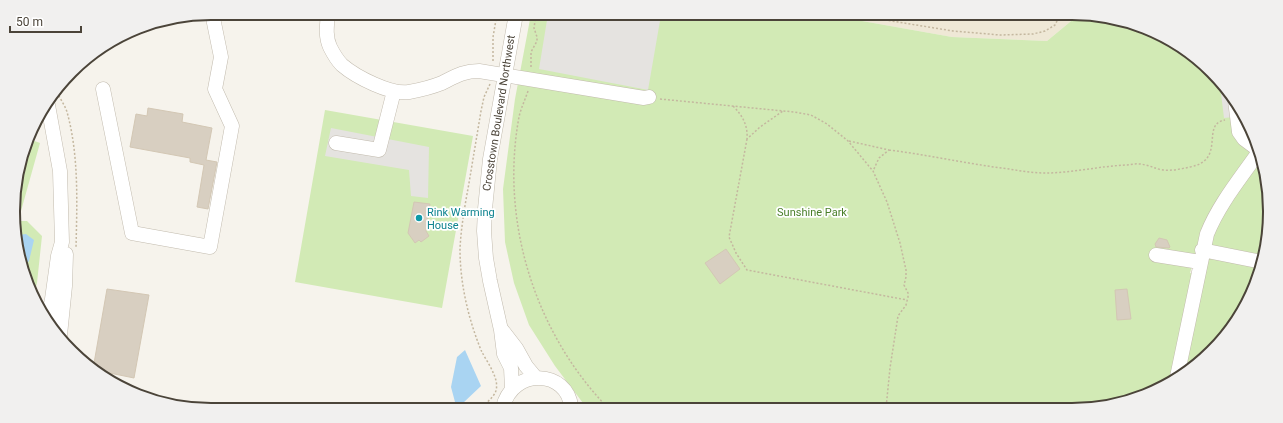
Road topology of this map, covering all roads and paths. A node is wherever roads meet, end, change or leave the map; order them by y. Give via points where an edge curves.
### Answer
1 (213, 20) edge
2 (328, 20) edge
3 (495, 20) edge
4 (515, 20) edge
5 (535, 20) edge
6 (885, 20) edge
7 (1058, 20) edge
8 (494, 64) dead end
9 (531, 66) dead end
10 (505, 76) junction
11 (490, 82) dead end
12 (529, 85) dead end
13 (103, 89) dead end
14 (394, 91) junction
15 (649, 98) joint
16 (733, 106) junction
17 (49, 110) edge
18 (784, 111) junction
19 (1237, 115) edge
20 (1237, 119) junction
21 (747, 140) junction
22 (848, 141) junction
23 (336, 143) dead end
24 (1250, 143) edge
25 (889, 150) junction
26 (1255, 157) edge
27 (873, 171) junction
28 (62, 242) junction
29 (1156, 255) dead end
30 (1201, 256) junction
31 (1256, 261) edge
32 (907, 300) junction
33 (49, 312) edge
34 (61, 329) edge
35 (502, 330) junction
36 (1178, 371) edge
37 (536, 378) junction
38 (512, 389) junction
39 (486, 403) edge
40 (505, 403) edge
41 (571, 403) edge
42 (603, 403) edge
43 (886, 403) edge

1 - 13 street via 221,57 215,89 232,126 210,247 132,233
2 - 14 street via 327,35 330,46 341,64 364,79
3 - 8 path
4 - 10 street, Crosstown Boulevard Northwest
5 - 9 path via 537,41 531,52
6 - 7 path via 953,31 1000,35 1045,31 1055,25
10 - 14 street via 470,71 425,88 407,92
10 - 15 street
10 - 35 street, Crosstown Boulevard Northwest via 487,185 484,231 490,281
11 - 39 path via 481,111 460,249 467,306 478,342 496,378 497,387 494,395
12 - 42 path via 519,116 514,173 522,250 536,296 562,348 587,386
14 - 23 street via 379,150
15 - 16 path
16 - 18 path
16 - 21 path via 745,123
17 - 28 street via 60,171
18 - 21 path via 760,127
18 - 22 path via 820,119
19 - 20 street
20 - 24 street via 1241,136
20 - 25 path via 1218,121 1213,130 1210,154 1204,162 1171,170 1144,164 1126,164 1039,173
21 - 32 path via 729,237 747,270
22 - 25 path
22 - 27 path
25 - 27 path via 879,158
26 - 30 street via 1212,221
27 - 32 path via 887,202 900,243 906,270 904,285 908,293
28 - 33 street
28 - 34 street via 66,250 66,286
29 - 30 street
30 - 31 street
30 - 36 street
32 - 43 path via 898,316
35 - 37 street, Crosstown Boulevard Northwest
35 - 38 street, Crosstown Boulevard Northwest via 504,354 510,368
37 - 38 street via 524,380
37 - 41 street via 558,384 566,392
38 - 40 street, Crosstown Boulevard Northwest

